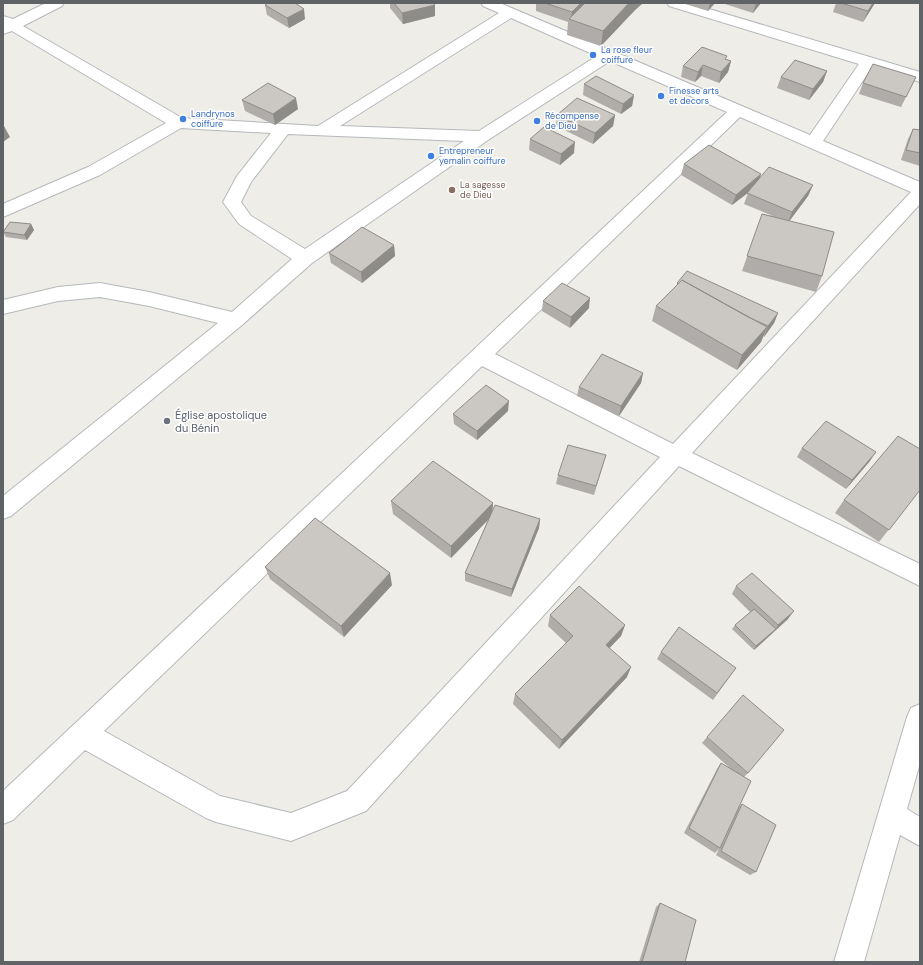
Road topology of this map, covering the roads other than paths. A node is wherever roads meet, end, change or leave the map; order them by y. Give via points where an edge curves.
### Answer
1 (57, 3) edge
2 (488, 3) edge
3 (674, 3) edge
4 (510, 13) junction
5 (6, 25) edge
6 (609, 55) junction
7 (868, 62) junction
8 (920, 77) edge
9 (737, 111) junction
10 (178, 123) junction
11 (283, 129) junction
12 (321, 131) junction
13 (482, 136) junction
14 (813, 143) junction
15 (920, 189) edge
16 (920, 193) edge
17 (3, 211) edge
18 (305, 258) junction
19 (3, 307) edge
20 (234, 320) junction
21 (479, 355) junction
22 (676, 455) junction
23 (3, 509) edge
24 (920, 575) edge
25 (920, 717) edge
26 (83, 734) junction
27 (3, 810) edge
28 (891, 815) junction
29 (920, 832) edge
30 (849, 962) edge

1 - 5 street
2 - 4 street
3 - 7 street
4 - 6 street
4 - 12 street
5 - 10 street
6 - 9 street
6 - 13 street
7 - 8 street
7 - 14 street
9 - 14 street
9 - 21 street
10 - 11 street
10 - 17 street via 94,171
11 - 12 street
11 - 18 street via 243,180 232,202 245,220
12 - 13 street
13 - 18 street
14 - 15 street
16 - 22 street
18 - 20 street
19 - 20 street via 58,294 100,290 150,298
20 - 23 street
21 - 22 street
21 - 26 street
22 - 24 street
22 - 26 street via 356,801 291,827 216,808
25 - 28 street
26 - 27 street
28 - 29 street
28 - 30 street

